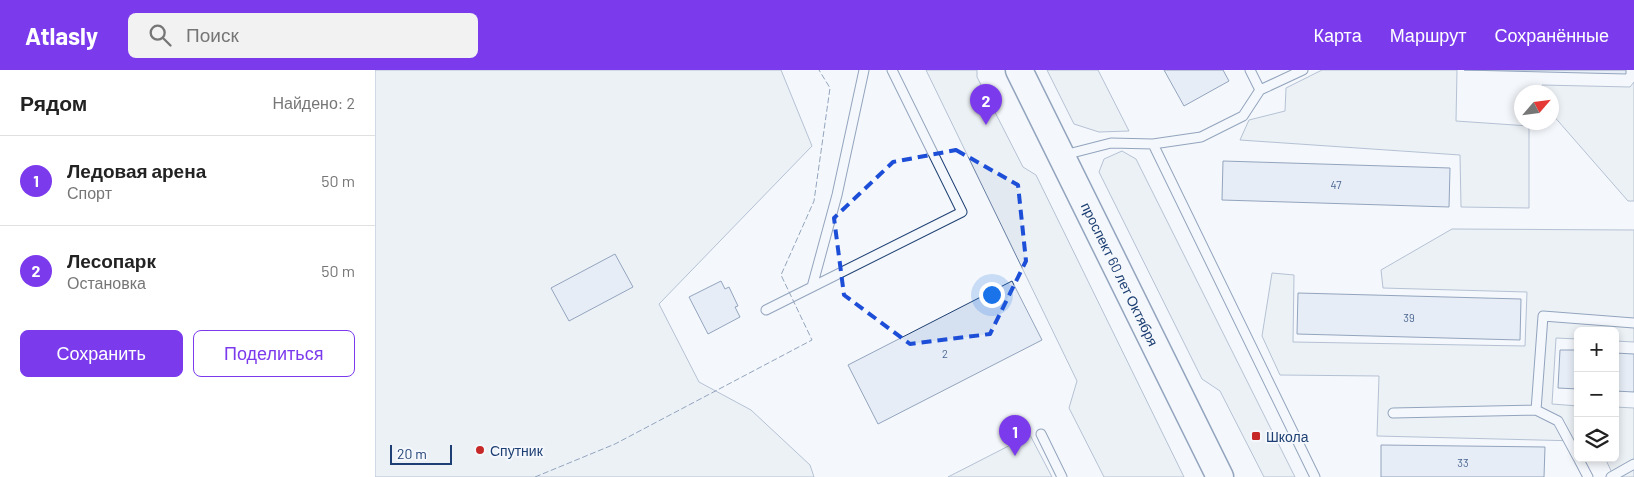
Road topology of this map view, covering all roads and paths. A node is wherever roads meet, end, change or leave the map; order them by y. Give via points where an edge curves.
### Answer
1 (864, 70) edge
2 (892, 70) edge
3 (1019, 70) edge
4 (1250, 70) edge
5 (1303, 70) edge
6 (1260, 90) junction
7 (1153, 144) junction
8 (1061, 156) junction
9 (812, 286) junction
10 (766, 310) dead end
11 (1634, 323) edge
12 (1535, 410) junction
13 (1393, 413) dead end
14 (1041, 434) dead end
15 (1574, 451) edge
16 (1580, 462) edge
17 (1634, 464) edge
18 (1062, 477) edge
19 (1220, 477) edge
20 (1315, 477) edge
21 (1588, 477) edge
22 (1611, 477) edge

1 - 9 lane via 837,196
2 - 9 lane via 962,212
3 - 8 main road, проспект 60 лет Октября
4 - 6 lane
5 - 6 lane
6 - 7 lane via 1243,116 1201,137
7 - 8 lane via 1111,143
7 - 20 lane
8 - 19 main road, проспект 60 лет Октября
9 - 10 lane
11 - 12 lane via 1543,316
12 - 13 lane
12 - 15 lane via 1558,421
14 - 18 lane
16 - 21 lane
17 - 22 lane

